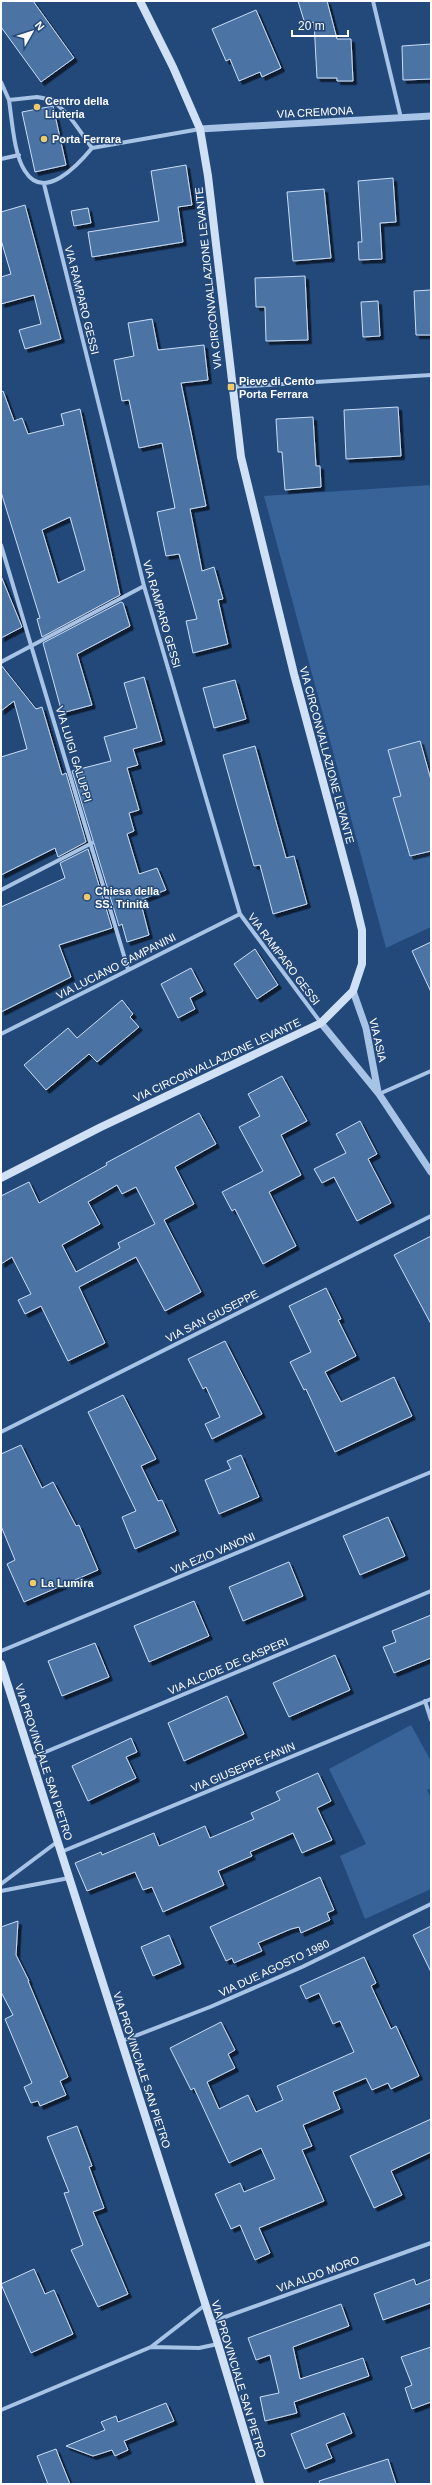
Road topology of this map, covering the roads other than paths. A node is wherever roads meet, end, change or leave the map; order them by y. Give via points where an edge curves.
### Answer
1 (140, 1) edge
2 (373, 1) edge
3 (1, 82) edge
4 (9, 100) junction
5 (431, 116) edge
6 (401, 118) junction
7 (200, 129) junction
8 (92, 148) junction
9 (19, 155) junction
10 (1, 159) edge
11 (44, 184) junction
12 (431, 375) edge
13 (232, 387) junction
14 (1, 545) edge
15 (144, 586) junction
16 (32, 645) junction
17 (1, 662) edge
18 (92, 843) junction
19 (1, 890) edge
20 (240, 914) junction
21 (128, 969) junction
22 (353, 991) junction
23 (321, 1024) junction
24 (1, 1034) edge
25 (431, 1071) edge
26 (378, 1094) junction
27 (431, 1172) edge
28 (1, 1178) edge
29 (431, 1216) edge
30 (1, 1432) edge
31 (431, 1472) edge
32 (431, 1591) edge
33 (1, 1651) edge
34 (1, 1664) edge
35 (431, 1699) edge
36 (425, 1701) junction
37 (431, 1720) edge
38 (31, 1758) junction
39 (58, 1842) junction
40 (61, 1852) junction
41 (69, 1878) junction
42 (1, 1884) edge
43 (1, 1891) edge
44 (431, 1904) edge
45 (121, 2041) junction
46 (431, 2243) edge
47 (205, 2305) junction
48 (211, 2322) junction
49 (218, 2344) junction
50 (151, 2347) junction
51 (1, 2410) edge
52 (260, 2484) edge

1 - 7 main road, VIA CIRCONVALLAZIONE LEVANTE
2 - 6 street
3 - 4 street
4 - 8 street via 49,98 62,108
4 - 9 street
5 - 6 street, VIA CREMONA
6 - 7 street, VIA CREMONA
7 - 8 street
7 - 13 main road, VIA CIRCONVALLAZIONE LEVANTE via 208,176
8 - 11 street via 74,169
9 - 10 street
9 - 11 street via 24,171 32,180
11 - 15 street, VIA RAMPARO GESSI
12 - 13 street
13 - 22 main road, VIA CIRCONVALLAZIONE LEVANTE via 245,472 294,674 362,930 362,964
14 - 16 street, VIA LUIGI GALUPPI
15 - 16 street
15 - 20 street, VIA RAMPARO GESSI
16 - 17 street
16 - 18 street, VIA LUIGI GALUPPI
18 - 19 street
18 - 21 street, VIA LUIGI GALUPPI
20 - 21 street, VIA LUCIANO CAMPANINI
20 - 23 street, VIA RAMPARO GESSI
21 - 24 street, VIA LUCIANO CAMPANINI
22 - 23 main road, VIA CIRCONVALLAZIONE LEVANTE
22 - 26 street, VIA ASIA via 366,1028
23 - 26 street, VIA ASIA
23 - 28 main road, VIA CIRCONVALLAZIONE LEVANTE via 108,1124
25 - 26 street
26 - 27 street, VIA ASIA
29 - 30 street, VIA SAN GIUSEPPE
31 - 33 street, VIA EZIO VANONI
32 - 38 street, VIA ALCIDE DE GASPERI
34 - 38 main road, VIA PROVINCIALE SAN PIETRO
35 - 36 street, VIA GIUSEPPE FANIN
36 - 37 street
36 - 40 street, VIA GIUSEPPE FANIN
38 - 39 main road, VIA PROVINCIALE SAN PIETRO
39 - 40 main road, VIA PROVINCIALE SAN PIETRO
39 - 42 street
40 - 41 main road, VIA PROVINCIALE SAN PIETRO
41 - 43 street
41 - 45 main road, VIA PROVINCIALE SAN PIETRO
44 - 45 street, VIA DUE AGOSTO 1980 via 302,1967 210,2007
45 - 47 main road, VIA PROVINCIALE SAN PIETRO
46 - 48 street, VIA ALDO MORO
47 - 48 main road, VIA PROVINCIALE SAN PIETRO
47 - 50 street
48 - 49 main road, VIA PROVINCIALE SAN PIETRO
49 - 50 street via 199,2348
49 - 52 main road, VIA PROVINCIALE SAN PIETRO
50 - 51 street

